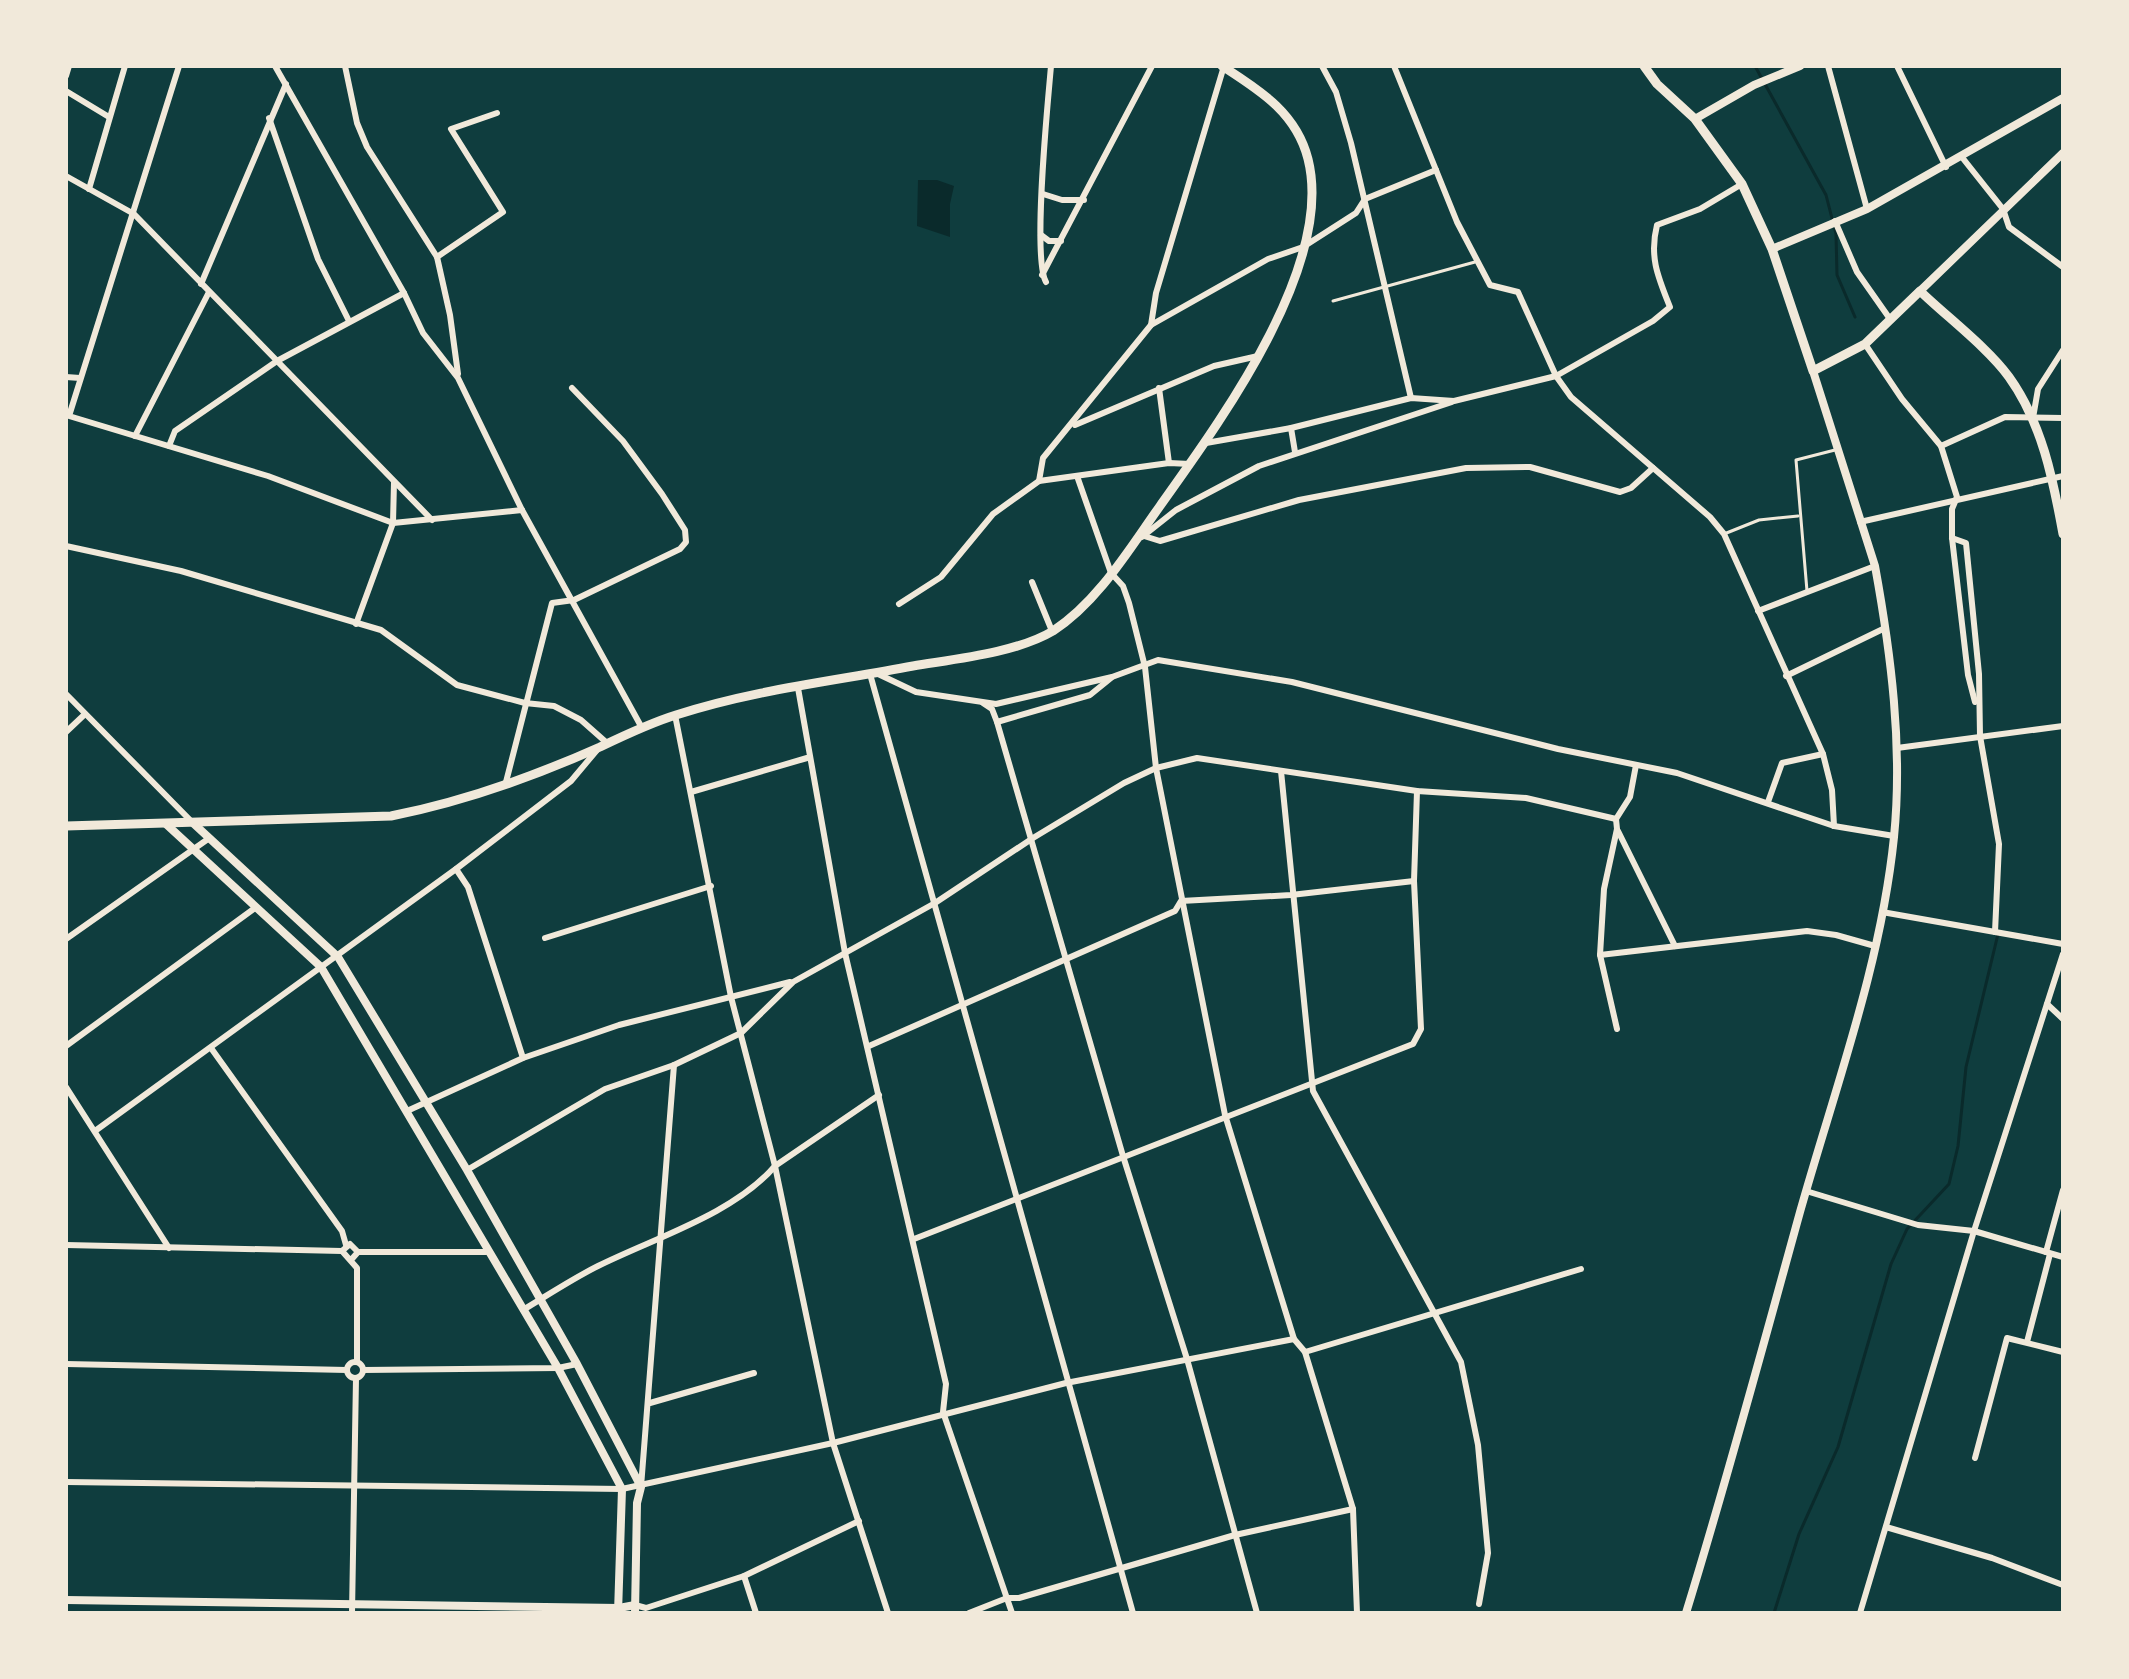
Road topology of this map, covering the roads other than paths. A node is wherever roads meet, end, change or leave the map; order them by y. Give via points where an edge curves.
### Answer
1 (69, 66) edge
2 (125, 66) edge
3 (179, 66) edge
4 (275, 66) edge
5 (345, 66) edge
6 (1051, 66) edge
7 (1152, 66) edge
8 (1322, 66) edge
9 (1394, 66) edge
10 (1644, 66) edge
11 (1800, 66) edge
12 (1828, 66) edge
13 (1897, 66) edge
14 (1223, 67) edge
15 (66, 76) edge
16 (286, 84) junction
17 (66, 91) edge
18 (2063, 98) edge
19 (497, 113) dead end
20 (109, 117) junction
21 (269, 118) junction
22 (1695, 119) junction
23 (2063, 153) edge
24 (1961, 156) junction
25 (1946, 167) junction
26 (1436, 170) junction
27 (66, 176) edge
28 (1742, 184) junction
29 (89, 189) junction
30 (1043, 194) junction
31 (1365, 199) junction
32 (1084, 200) junction
33 (1867, 209) junction
34 (2003, 209) junction
35 (134, 214) junction
36 (1832, 223) junction
37 (1041, 235) junction
38 (1061, 241) junction
39 (1303, 247) junction
40 (1772, 249) junction
41 (437, 257) junction
42 (1478, 261) junction
43 (2063, 267) edge
44 (201, 284) junction
45 (1385, 287) junction
46 (1920, 291) junction
47 (209, 292) junction
48 (404, 293) junction
49 (1333, 301) dead end
50 (1890, 319) junction
51 (349, 321) junction
52 (1151, 325) junction
53 (1865, 344) junction
54 (2063, 350) edge
55 (1258, 356) junction
56 (277, 361) junction
57 (1813, 371) junction
58 (1556, 376) junction
59 (66, 377) edge
60 (80, 378) junction
61 (458, 378) junction
62 (572, 388) dead end
63 (1159, 388) junction
64 (1411, 398) junction
65 (1454, 401) junction
66 (2033, 418) junction
67 (2063, 418) edge
68 (1071, 427) junction
69 (1291, 428) junction
70 (135, 436) junction
71 (1206, 443) junction
72 (169, 446) junction
73 (1941, 446) junction
74 (1838, 449) junction
75 (1295, 452) junction
76 (1169, 463) junction
77 (1190, 464) junction
78 (1653, 468) junction
79 (1077, 476) junction
80 (2058, 477) edge
81 (1039, 481) junction
82 (394, 482) junction
83 (1957, 497) junction
84 (522, 510) junction
85 (1799, 516) junction
86 (432, 520) junction
87 (1860, 522) junction
88 (393, 523) junction
89 (1724, 534) junction
90 (2063, 534) edge
91 (1144, 536) junction
92 (1952, 538) junction
93 (1133, 544) junction
94 (66, 546) edge
95 (1875, 566) junction
96 (1111, 573) junction
97 (1032, 582) dead end
98 (1807, 593) junction
99 (1973, 599) junction
100 (574, 600) junction
101 (1959, 601) junction
102 (899, 604) dead end
103 (1758, 611) junction
104 (356, 624) junction
105 (1885, 628) junction
106 (1052, 631) junction
107 (1145, 667) junction
108 (873, 674) junction
109 (1786, 676) junction
110 (1112, 677) junction
111 (798, 688) junction
112 (66, 694) edge
113 (525, 703) junction
114 (983, 703) junction
115 (996, 704) junction
116 (1977, 709) junction
117 (84, 715) junction
118 (675, 715) junction
119 (997, 722) junction
120 (2063, 726) edge
121 (642, 728) junction
122 (66, 732) edge
123 (1980, 736) junction
124 (603, 745) junction
125 (1897, 748) junction
126 (1823, 754) junction
127 (807, 758) junction
128 (1636, 765) junction
129 (1156, 768) junction
130 (1281, 771) junction
131 (506, 782) junction
132 (1417, 791) junction
133 (691, 792) junction
134 (1768, 802) junction
135 (1616, 819) junction
136 (193, 823) junction
137 (166, 824) junction
138 (66, 826) edge
139 (1834, 826) junction
140 (1617, 829) junction
141 (1894, 836) junction
142 (1033, 838) junction
143 (208, 839) junction
144 (191, 849) junction
145 (456, 869) junction
146 (1414, 881) junction
147 (711, 886) junction
148 (1291, 895) junction
149 (1181, 901) junction
150 (935, 903) junction
151 (255, 908) junction
152 (1882, 912) junction
153 (1995, 932) junction
154 (545, 938) dead end
155 (66, 939) edge
156 (2063, 944) edge
157 (1675, 946) junction
158 (1875, 946) junction
159 (845, 953) junction
160 (2063, 954) edge
161 (1600, 955) junction
162 (338, 957) junction
163 (1068, 959) junction
164 (321, 967) junction
165 (793, 982) junction
166 (731, 997) junction
167 (962, 1004) junction
168 (2047, 1004) junction
169 (2063, 1019) edge
170 (1617, 1029) dead end
171 (741, 1033) junction
172 (66, 1046) edge
173 (869, 1046) junction
174 (211, 1048) junction
175 (523, 1058) junction
176 (674, 1065) junction
177 (1312, 1081) junction
178 (66, 1087) edge
179 (879, 1095) junction
180 (69, 1096) edge
181 (425, 1102) junction
182 (407, 1111) junction
183 (1225, 1115) junction
184 (95, 1131) junction
185 (1123, 1156) junction
186 (775, 1166) junction
187 (467, 1170) junction
188 (2063, 1190) edge
189 (1806, 1191) junction
190 (1014, 1199) junction
191 (1974, 1231) junction
192 (661, 1239) junction
193 (914, 1239) junction
194 (66, 1245) edge
195 (169, 1248) junction
196 (344, 1248) junction
197 (358, 1252) junction
198 (486, 1252) junction
199 (2048, 1253) junction
200 (2063, 1257) edge
201 (351, 1260) junction
202 (1581, 1269) dead end
203 (540, 1300) junction
204 (523, 1310) junction
205 (1436, 1316) junction
206 (1294, 1339) junction
207 (2027, 1342) junction
208 (1305, 1352) junction
209 (2063, 1352) edge
210 (1187, 1359) junction
211 (357, 1361) junction
212 (66, 1364) edge
213 (577, 1364) junction
214 (558, 1368) junction
215 (347, 1370) junction
216 (363, 1370) junction
217 (754, 1373) dead end
218 (356, 1378) junction
219 (1066, 1383) junction
220 (650, 1403) junction
221 (943, 1412) junction
222 (833, 1443) junction
223 (1975, 1458) dead end
224 (66, 1482) edge
225 (353, 1487) junction
226 (641, 1487) junction
227 (622, 1489) junction
228 (1353, 1509) junction
229 (859, 1521) junction
230 (1886, 1527) junction
231 (1235, 1535) junction
232 (1120, 1566) junction
233 (744, 1576) junction
234 (2063, 1585) edge
235 (1007, 1598) junction
236 (66, 1600) edge
237 (1479, 1604) dead end
238 (352, 1609) edge
239 (635, 1609) edge
240 (618, 1611) edge
241 (645, 1611) edge
242 (756, 1613) edge
243 (888, 1613) edge
244 (969, 1613) edge
245 (1012, 1613) edge
246 (1133, 1613) edge
247 (1257, 1613) edge
248 (1357, 1613) edge
249 (1686, 1613) edge
250 (1860, 1613) edge

1 - 15 street
2 - 20 street
3 - 35 street
4 - 16 street
5 - 41 street via 367,147
6 - 30 street
7 - 32 street
8 - 31 street via 1336,92
9 - 26 street
10 - 22 main road
11 - 22 street
12 - 33 street
13 - 25 street
14 - 39 main road via 1258,87 1282,109 1301,139 1311,181
14 - 52 street
16 - 21 street
16 - 48 street
17 - 20 street
18 - 24 street
19 - 41 street via 451,129 503,212
20 - 29 street
21 - 44 street
21 - 51 street via 318,259
22 - 28 main road
23 - 34 street
24 - 25 street
24 - 34 street
25 - 33 street
26 - 31 street
26 - 42 street
27 - 29 street
28 - 40 main road
28 - 58 street via 1700,209 1657,225 1653,263 1670,307
29 - 35 street
30 - 32 street
30 - 37 street
31 - 39 street via 1356,213
31 - 45 street
32 - 38 street
33 - 36 street
34 - 43 street via 2009,227
34 - 46 street
35 - 44 street
35 - 60 street
36 - 40 street
36 - 50 street
37 - 38 street
37 - 38 street via 1044,278
39 - 52 street via 1268,259
39 - 55 main road via 1279,316
40 - 57 main road
41 - 61 street
42 - 45 lane
42 - 58 street via 1490,285 1518,292
44 - 47 street
45 - 49 lane
45 - 64 street
46 - 50 main road
46 - 66 main road via 2008,375
47 - 56 street
47 - 70 street
48 - 51 street
48 - 61 street via 423,333
50 - 53 main road
51 - 56 street
52 - 68 street
53 - 57 main road
53 - 73 street
54 - 66 street via 2038,389
55 - 63 street via 1214,366
55 - 71 main road
56 - 72 street via 175,431
56 - 82 street
57 - 74 street
58 - 65 street
58 - 78 street via 1571,397
59 - 60 street
60 - 70 street via 69,416
61 - 84 street
62 - 100 street via 623,441 686,535 680,549
63 - 68 street
63 - 76 street
64 - 65 street
64 - 69 street
65 - 75 street
66 - 67 street
66 - 73 street via 2005,417
66 - 80 main road
68 - 81 street via 1043,458
69 - 71 street
69 - 75 street
70 - 72 street
71 - 77 main road
72 - 88 street
73 - 83 street
74 - 85 lane via 1796,460
74 - 87 street
75 - 91 street via 1233,478 1176,510
76 - 77 street
76 - 79 street
77 - 93 main road
78 - 89 street
78 - 91 street via 1620,492 1530,467 1466,468 1299,500 1160,541
79 - 81 street
79 - 96 street
80 - 83 street
80 - 90 main road
81 - 102 street via 993,514 941,577
82 - 86 street
82 - 88 street
83 - 87 street
83 - 92 street
84 - 86 street
84 - 100 street
85 - 89 lane via 1759,520
85 - 98 lane
86 - 88 street
87 - 95 street
88 - 104 street
89 - 103 street
91 - 93 street
92 - 99 street via 1966,543
92 - 101 street
93 - 96 main road
94 - 104 street via 181,571
95 - 98 street
95 - 105 street
96 - 106 main road
96 - 107 street via 1123,586
97 - 106 street
98 - 103 street
99 - 101 street
99 - 116 street
100 - 113 street via 552,603
100 - 121 street
101 - 116 street
103 - 109 street
104 - 113 street via 381,630 457,685
105 - 109 street
105 - 125 street
106 - 108 main road via 993,652
107 - 110 street
107 - 128 street via 1158,660 1292,682
107 - 129 street
108 - 111 main road
108 - 114 street via 916,692
108 - 150 street
109 - 126 street
110 - 115 street
110 - 119 street via 1090,695
111 - 118 main road
111 - 127 street
112 - 117 street
113 - 124 street via 554,706 581,720
113 - 131 street
114 - 115 street
114 - 119 street
115 - 119 street
116 - 123 street
117 - 122 street
117 - 136 street
118 - 121 main road
118 - 133 street
119 - 142 street
120 - 123 street
121 - 124 main road
123 - 125 street
123 - 153 street via 1999,844
124 - 131 main road
124 - 145 street via 571,781
125 - 141 street
126 - 134 street via 1782,763
126 - 139 street
127 - 133 street
127 - 159 street
128 - 134 street
128 - 135 street via 1630,797
129 - 130 street via 1197,758
129 - 142 street
129 - 149 street
130 - 132 street
130 - 148 street
131 - 136 main road via 391,816
132 - 135 street via 1526,798
132 - 146 street
133 - 147 street
134 - 139 street
135 - 140 street
136 - 137 main road
136 - 143 street
137 - 138 main road
137 - 144 street
139 - 141 street
140 - 157 street
140 - 161 street via 1604,889
141 - 152 street
142 - 150 street
142 - 163 street
143 - 144 street
143 - 162 street
144 - 151 street
144 - 155 street
145 - 162 street
145 - 175 street via 468,887
146 - 148 street
146 - 177 street via 1421,1029 1413,1044
147 - 154 street
147 - 166 street
148 - 149 street
148 - 177 street
149 - 163 street via 1175,911
149 - 183 street
150 - 159 street
150 - 167 street
151 - 164 street
151 - 172 street
152 - 153 street
152 - 158 street
153 - 156 street
157 - 158 street via 1807,931
157 - 161 street
158 - 189 street
159 - 165 street
159 - 173 street
160 - 168 street
161 - 170 street
162 - 164 street
162 - 181 street
163 - 167 street
163 - 185 street
164 - 174 street
164 - 182 street
165 - 166 street
165 - 171 street
166 - 171 street
166 - 175 street via 619,1025
167 - 173 street
167 - 190 street
168 - 169 street
168 - 191 street
171 - 176 street
171 - 186 street
173 - 179 street
174 - 184 street
174 - 196 street via 342,1231
175 - 181 street
176 - 187 street via 605,1089
176 - 192 street
177 - 183 street
177 - 205 street
178 - 180 street
179 - 186 street
179 - 193 street
180 - 184 street
181 - 182 street
181 - 187 street
182 - 198 street
183 - 185 street
183 - 206 street
184 - 195 street
185 - 190 street
185 - 210 street
186 - 192 street via 764,1179
186 - 222 street
187 - 203 street
188 - 199 street
189 - 191 street via 1918,1225
189 - 249 street
190 - 193 street
190 - 219 street
191 - 199 street
191 - 230 street
192 - 203 street via 598,1266
192 - 220 street
193 - 221 street via 946,1384
194 - 195 street
195 - 196 street
196 - 197 street via 354,1245
196 - 201 street via 343,1256
197 - 198 street
197 - 201 street
198 - 204 street
199 - 200 street
199 - 207 street
201 - 211 street via 357,1268
202 - 205 street
203 - 204 street
203 - 213 street
204 - 214 street
205 - 208 street
205 - 237 street via 1461,1362 1478,1445 1488,1553
206 - 208 street
206 - 210 street
207 - 209 street
207 - 223 street via 2007,1338
208 - 228 street
210 - 219 street
210 - 231 street
211 - 215 street
211 - 216 street
212 - 215 street
213 - 214 street
213 - 226 street
214 - 216 street
214 - 227 street
215 - 218 street
216 - 218 street
217 - 220 street
218 - 225 street
219 - 221 street
219 - 232 street
220 - 226 street
221 - 222 street
221 - 235 street
222 - 226 street
222 - 229 street
224 - 225 street
225 - 227 street
225 - 238 street
226 - 227 street
226 - 239 street
227 - 240 street
228 - 231 street
228 - 248 street
229 - 233 street
229 - 243 street
230 - 234 street
230 - 250 street
231 - 232 street
231 - 247 street
232 - 235 street
232 - 246 street
233 - 241 street
233 - 242 street
235 - 244 street
235 - 245 street
236 - 238 street
238 - 240 street
239 - 240 street
239 - 241 street

